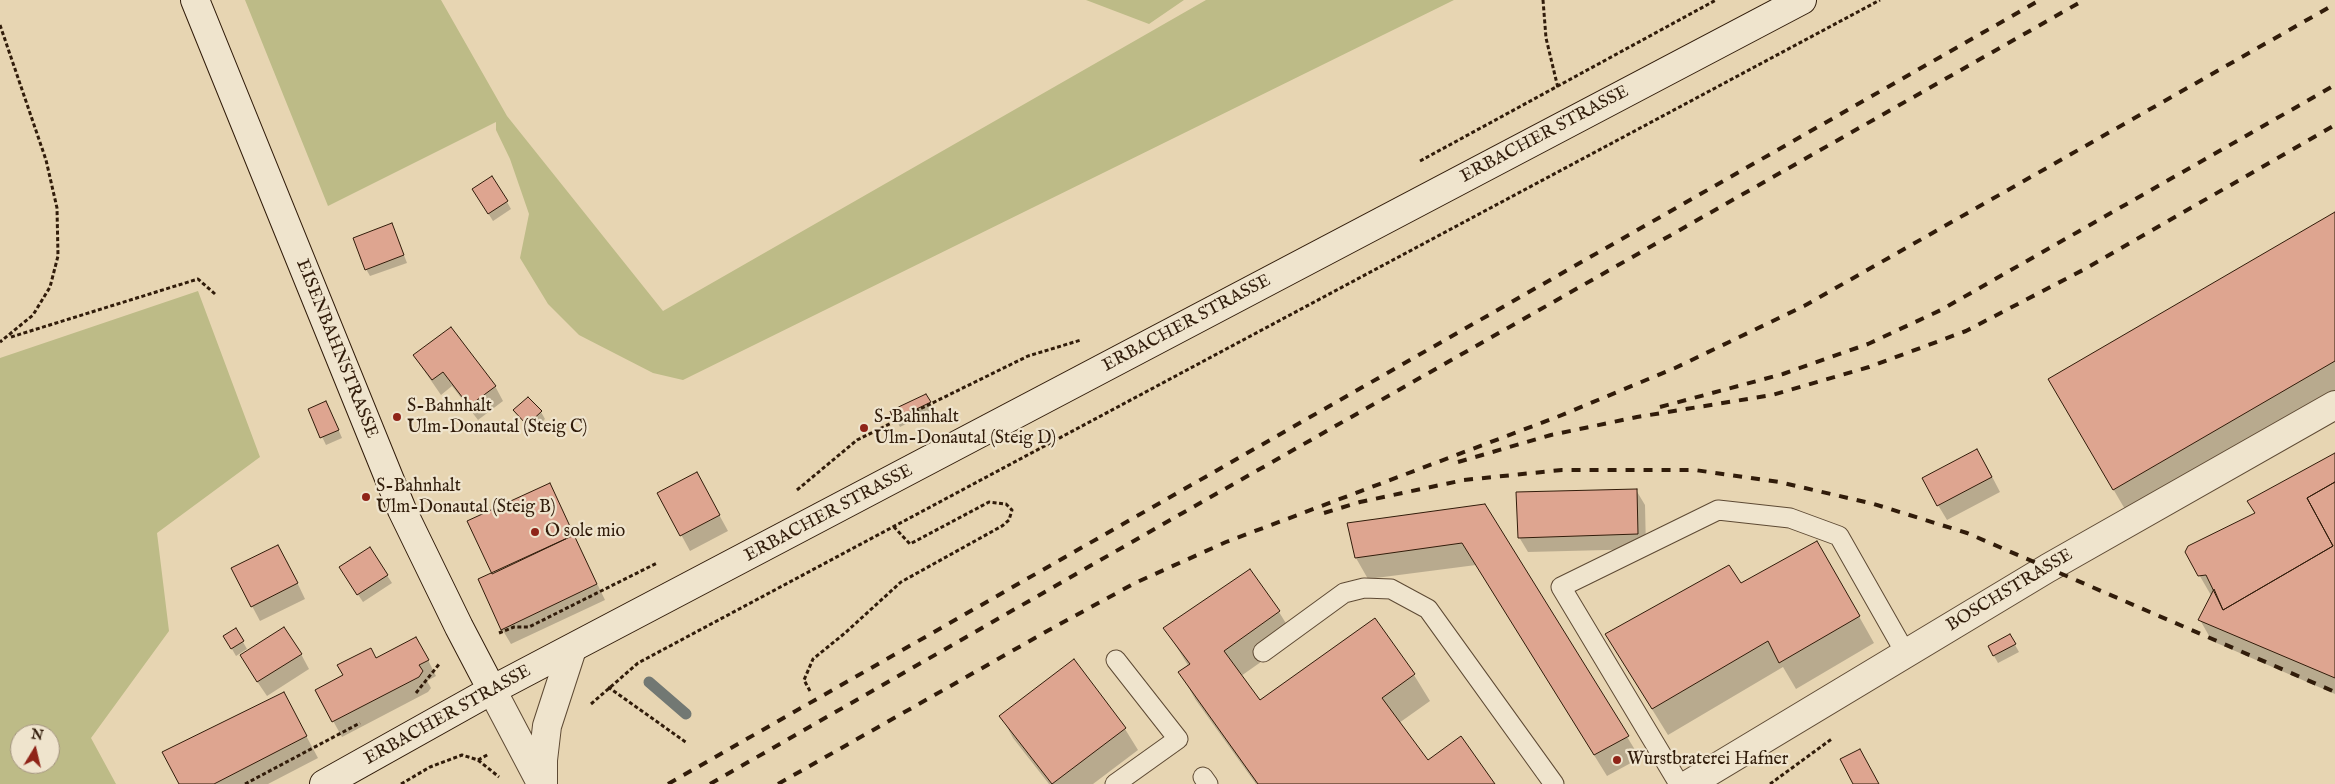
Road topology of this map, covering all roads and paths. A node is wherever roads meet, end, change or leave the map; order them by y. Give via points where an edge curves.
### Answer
1 (195, 0) edge
2 (1543, 0) edge
3 (1716, 0) edge
4 (1802, 0) edge
5 (1880, 0) edge
6 (0, 25) edge
7 (1557, 86) junction
8 (1565, 125) junction
9 (1417, 163) dead end
10 (215, 294) dead end
11 (8, 338) junction
12 (1084, 340) dead end
13 (0, 342) edge
14 (2335, 405) edge
15 (795, 492) dead end
16 (894, 528) junction
17 (663, 560) dead end
18 (469, 646) junction
19 (572, 649) junction
20 (1263, 652) dead end
21 (1906, 654) junction
22 (1116, 660) dead end
23 (608, 687) junction
24 (492, 690) junction
25 (810, 691) dead end
26 (409, 697) dead end
27 (590, 705) dead end
28 (367, 720) dead end
29 (518, 737) junction
30 (687, 743) dead end
31 (478, 760) junction
32 (506, 783) edge
33 (245, 784) edge
34 (324, 784) edge
35 (401, 784) edge
36 (542, 784) edge
37 (1115, 784) edge
38 (1554, 784) edge
39 (1679, 784) edge
40 (1689, 784) edge

1 - 18 street, EISENBAHNSTRASSE via 399,502
2 - 7 path via 1546,38
3 - 7 path
4 - 8 street, ERBACHER STRASSE
5 - 16 path
6 - 11 path via 46,160 57,208 58,256 50,287 34,315
7 - 8 path
7 - 9 path
8 - 19 street, ERBACHER STRASSE
10 - 11 path via 198,278
11 - 13 path
12 - 15 path via 1028,356 857,440
14 - 21 street, BOSCHSTRASSE via 2048,568
16 - 23 path via 638,663
16 - 25 path via 910,544 989,502 1006,504 1012,510 1009,520 1002,526 901,582 813,659 804,680
17 - 18 path via 529,627 514,627
18 - 24 street, EISENBAHNSTRASSE
18 - 26 path via 438,664 417,692
19 - 24 street, ERBACHER STRASSE
19 - 36 street, ERBACHER STRASSE via 547,726
20 - 38 lane via 1344,592 1364,588 1391,589 1428,609
21 - 39 lane via 1839,536 1790,518 1718,510 1561,587
21 - 40 street, BOSCHSTRASSE
22 - 37 lane via 1178,739
23 - 27 path
23 - 30 path
24 - 29 street, EISENBAHNSTRASSE
24 - 34 street, ERBACHER STRASSE
28 - 33 path
29 - 31 path
29 - 36 street, EISENBAHNSTRASSE
31 - 32 path
31 - 35 path via 462,755 430,767

